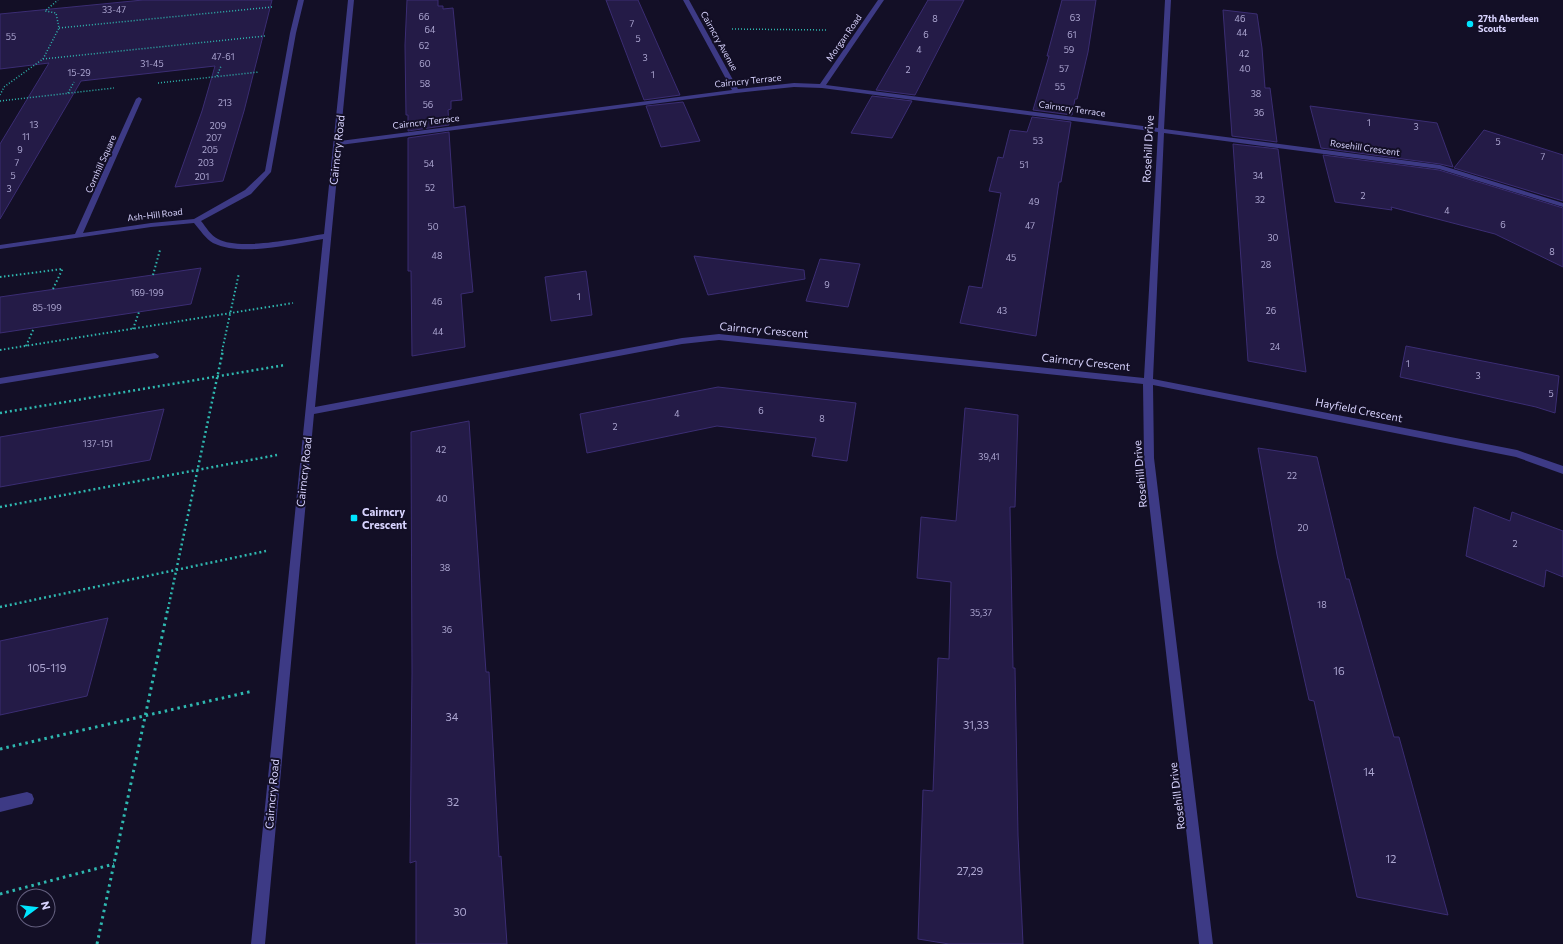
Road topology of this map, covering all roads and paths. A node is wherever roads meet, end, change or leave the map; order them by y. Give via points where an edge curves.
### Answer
1 (58, 0) edge
2 (351, 0) edge
3 (686, 0) edge
4 (881, 0) edge
5 (1168, 0) edge
6 (301, 2) edge
7 (59, 28) junction
8 (702, 29) junction
9 (860, 30) junction
10 (293, 34) junction
11 (43, 59) junction
12 (221, 66) dead end
13 (217, 76) dead end
14 (74, 82) dead end
15 (822, 86) junction
16 (736, 91) junction
17 (68, 93) dead end
18 (0, 94) edge
19 (139, 99) dead end
20 (1160, 130) junction
21 (338, 143) junction
22 (1563, 205) edge
23 (196, 221) junction
24 (78, 235) junction
25 (328, 236) junction
26 (244, 246) junction
27 (0, 247) edge
28 (62, 269) dead end
29 (0, 277) edge
30 (321, 299) junction
31 (139, 312) dead end
32 (231, 313) junction
33 (34, 328) dead end
34 (133, 329) junction
35 (26, 346) junction
36 (0, 350) edge
37 (155, 356) dead end
38 (315, 360) junction
39 (218, 376) junction
40 (0, 381) edge
41 (1148, 381) junction
42 (310, 411) junction
43 (0, 413) edge
44 (306, 449) junction
45 (198, 470) junction
46 (1563, 470) edge
47 (0, 507) edge
48 (296, 545) junction
49 (177, 570) junction
50 (0, 607) edge
51 (282, 684) junction
52 (146, 715) junction
53 (0, 749) edge
54 (27, 799) dead end
55 (0, 805) edge
56 (114, 864) junction
57 (0, 894) edge
58 (97, 944) edge
59 (258, 944) edge
60 (1206, 944) edge

1 - 7 path via 44,11 56,13
2 - 21 street, Cairncry Road
3 - 8 street, Cairncry Avenue
4 - 9 street, Morgan Road
5 - 20 street, Rosehill Drive
6 - 7 path
6 - 10 street
7 - 11 path
8 - 9 path
8 - 16 street, Cairncry Avenue
9 - 15 street, Morgan Road
10 - 11 path
10 - 23 street via 268,172 248,192
11 - 18 path via 4,87
12 - 13 path
14 - 17 path
15 - 16 street, Cairncry Terrace via 794,85
15 - 20 street, Cairncry Terrace
16 - 21 street, Cairncry Terrace
19 - 24 street, Cornhill Square
20 - 22 street, Rosehill Crescent via 1440,167
20 - 41 street, Rosehill Drive
21 - 25 street, Cairncry Road
23 - 24 street, Ash-Hill Road via 167,222
23 - 26 street, Ash-Hill Road via 215,241
24 - 27 street, Ash-Hill Road
25 - 26 street, Ash-Hill Road
25 - 30 street, Cairncry Road
26 - 32 path
28 - 29 path
30 - 32 path
30 - 38 street, Cairncry Road
31 - 34 path
32 - 34 path
32 - 39 path
33 - 35 path
34 - 35 path
35 - 36 path
37 - 40 street
38 - 39 path
38 - 42 street, Cairncry Road
39 - 43 path
39 - 45 path
41 - 42 street, Cairncry Crescent via 719,337
41 - 46 street, Hayfield Crescent via 1517,454
41 - 60 street, Rosehill Drive via 1148,458
42 - 44 street, Cairncry Road
44 - 45 path
44 - 48 street, Cairncry Road
45 - 47 path
45 - 49 path
48 - 49 path
48 - 51 street, Cairncry Road
49 - 50 path
49 - 52 path
51 - 52 path
51 - 59 street, Cairncry Road
52 - 53 path
52 - 56 path
54 - 55 street
56 - 57 path
56 - 58 path

